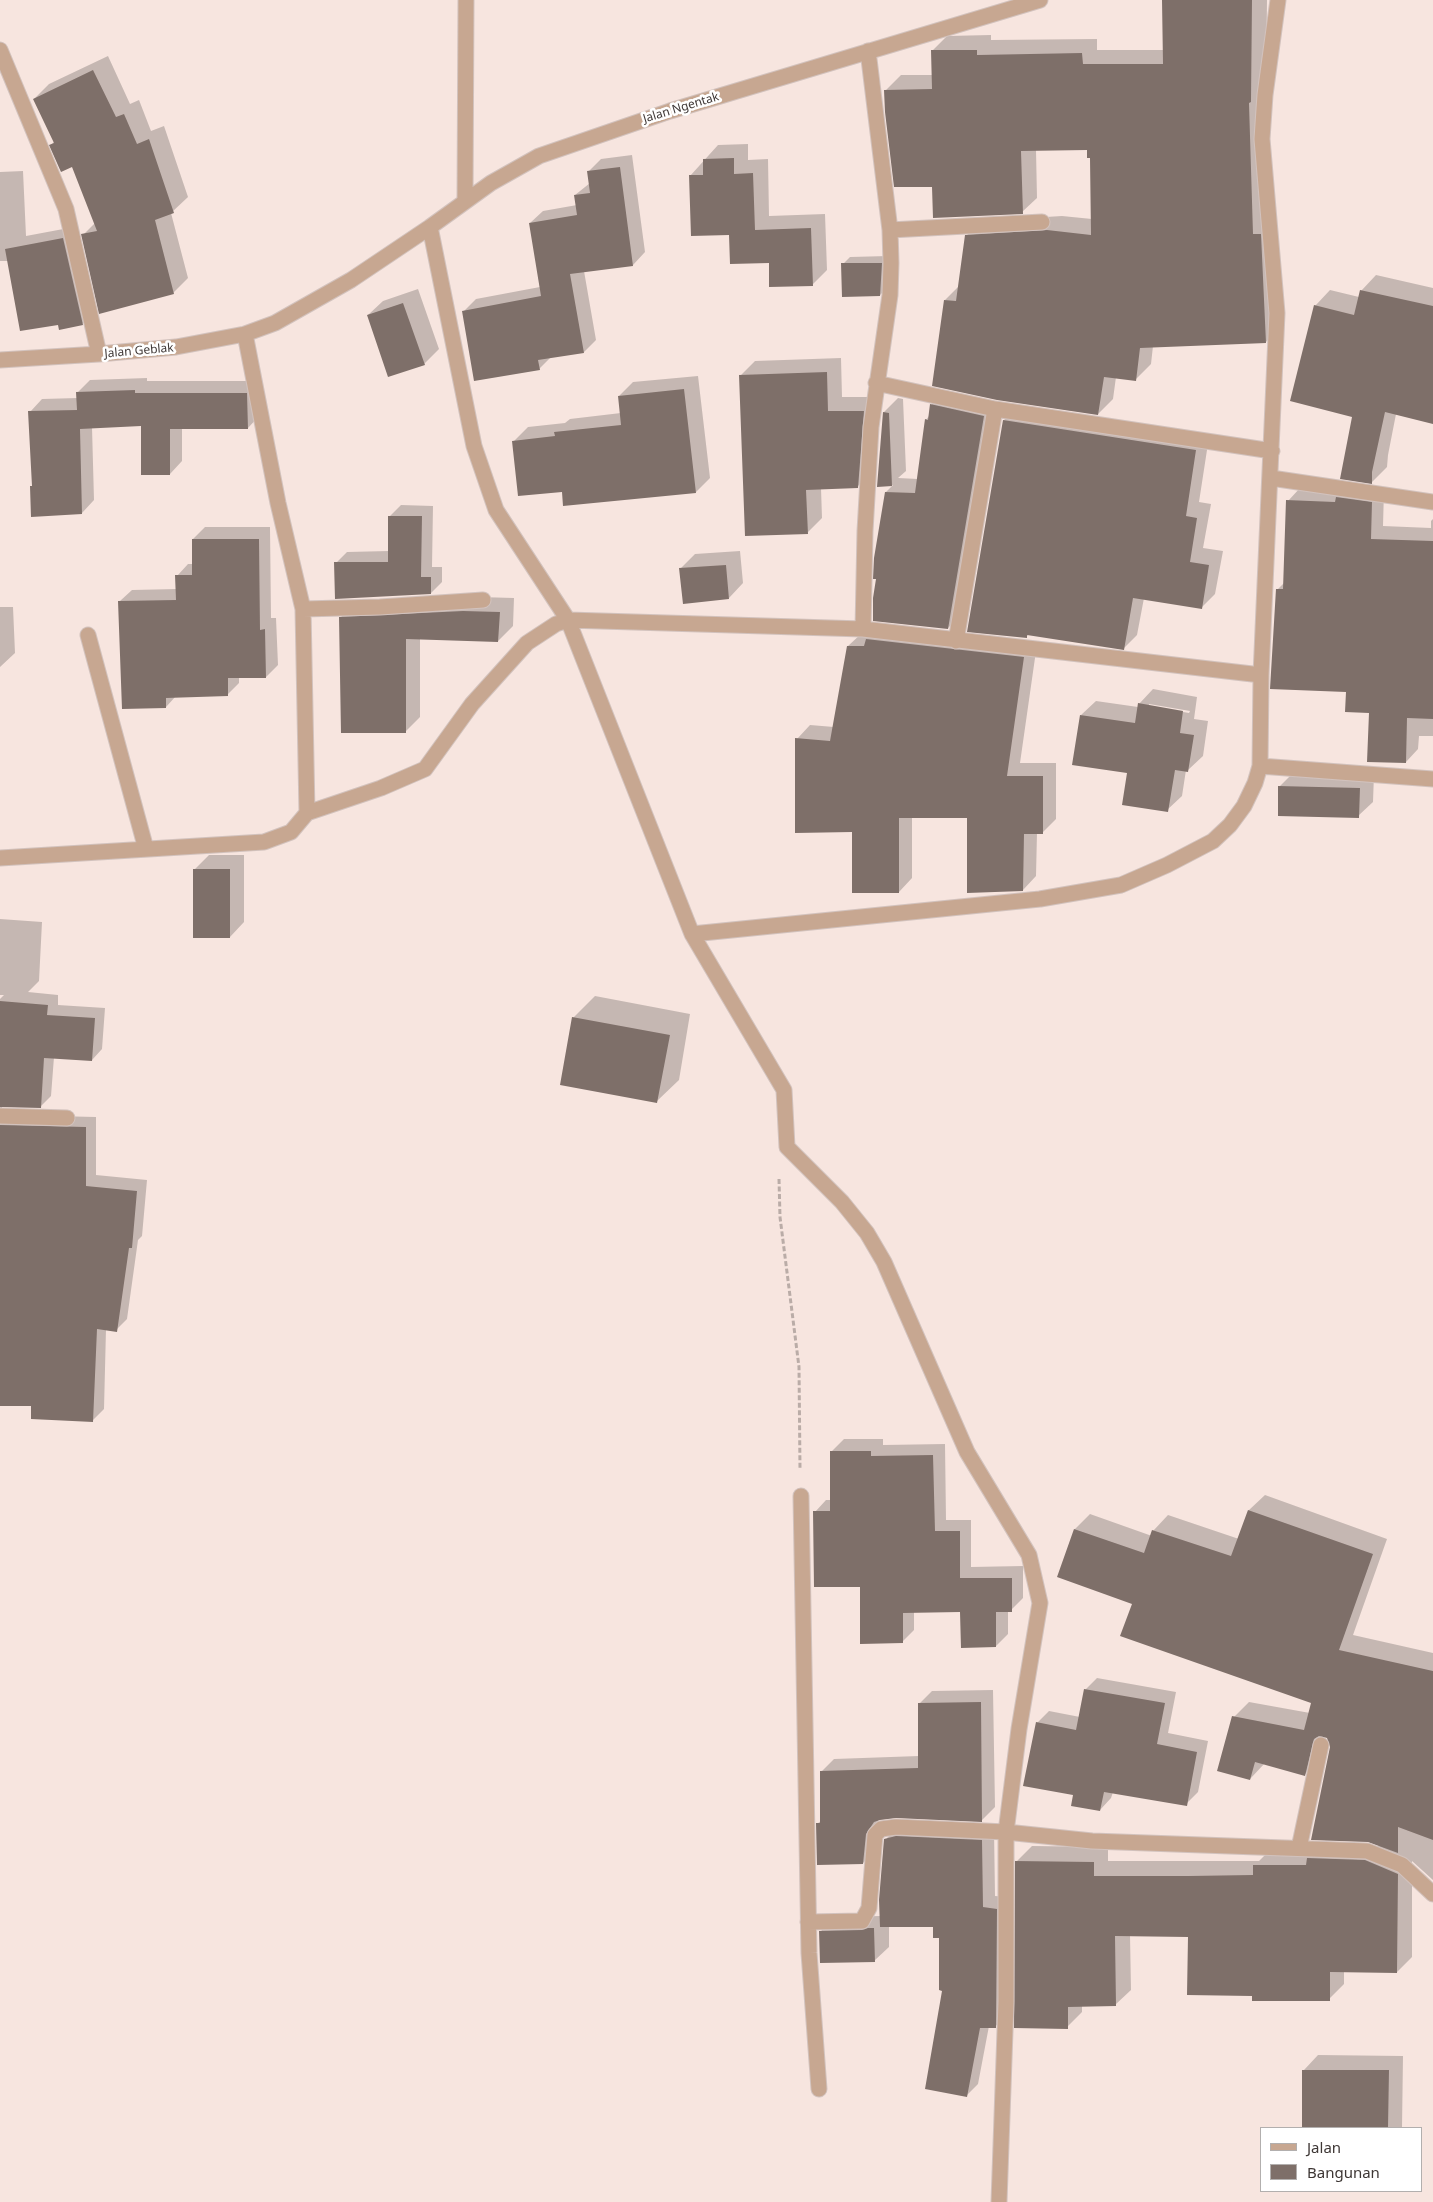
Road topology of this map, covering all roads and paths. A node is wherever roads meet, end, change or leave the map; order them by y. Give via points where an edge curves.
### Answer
1 (466, 0) edge
2 (1040, 0) edge
3 (1278, 0) edge
4 (0, 50) edge
5 (868, 52) junction
6 (465, 201) junction
7 (1042, 222) dead end
8 (430, 227) junction
9 (890, 230) junction
10 (275, 323) joint
11 (245, 334) junction
12 (99, 354) junction
13 (0, 360) edge
14 (876, 383) junction
15 (995, 409) junction
16 (1272, 451) junction
17 (1271, 478) junction
18 (1433, 502) edge
19 (482, 600) dead end
20 (303, 609) junction
21 (562, 622) junction
22 (863, 629) junction
23 (88, 635) dead end
24 (956, 642) junction
25 (1261, 675) junction
26 (1260, 766) junction
27 (1433, 779) edge
28 (307, 813) junction
29 (146, 849) junction
30 (0, 858) edge
31 (692, 934) junction
32 (0, 1116) edge
33 (67, 1118) dead end
34 (787, 1147) junction
35 (801, 1496) joint
36 (1321, 1745) dead end
37 (1006, 1832) junction
38 (1298, 1848) junction
39 (1433, 1894) edge
40 (808, 1922) junction
41 (819, 2089) dead end
42 (999, 2202) edge

1 - 6 street
2 - 5 street, Jalan Ngentak
3 - 16 street via 1262,139 1277,313
4 - 12 street via 66,209
5 - 6 street, Jalan Ngentak via 670,111 560,148 515,168
5 - 9 street
6 - 8 street, Jalan Ngentak
7 - 9 street
8 - 10 street, Jalan Ngentak via 351,280
8 - 21 street via 474,446 496,510
9 - 14 street via 890,295
10 - 11 street, Jalan Geblak
11 - 12 street, Jalan Geblak via 176,347
11 - 20 street via 278,503
12 - 13 street, Jalan Geblak
14 - 15 street
14 - 22 street via 868,470
15 - 16 street
15 - 24 street
16 - 17 street
17 - 18 street
17 - 25 street
19 - 20 street
20 - 28 street
21 - 22 street
21 - 28 street via 527,643 472,704 425,769
21 - 31 street
22 - 24 street
23 - 29 street
24 - 25 street
25 - 26 street
26 - 27 street
26 - 31 street via 1244,806 1213,841 1121,885 1040,898
28 - 29 street via 291,832 264,842
29 - 30 street
31 - 34 street via 784,1090
32 - 33 street
34 - 35 path via 779,1181 780,1217 799,1367
34 - 37 street via 842,1202 867,1233 880,1255 966,1452 1029,1556 1040,1603
35 - 40 street
36 - 38 street
37 - 38 street via 1092,1841
37 - 40 street via 896,1826 881,1829 873,1841 869,1908 862,1921
37 - 42 street via 1006,2002
38 - 39 street via 1367,1851 1402,1866
40 - 41 street

